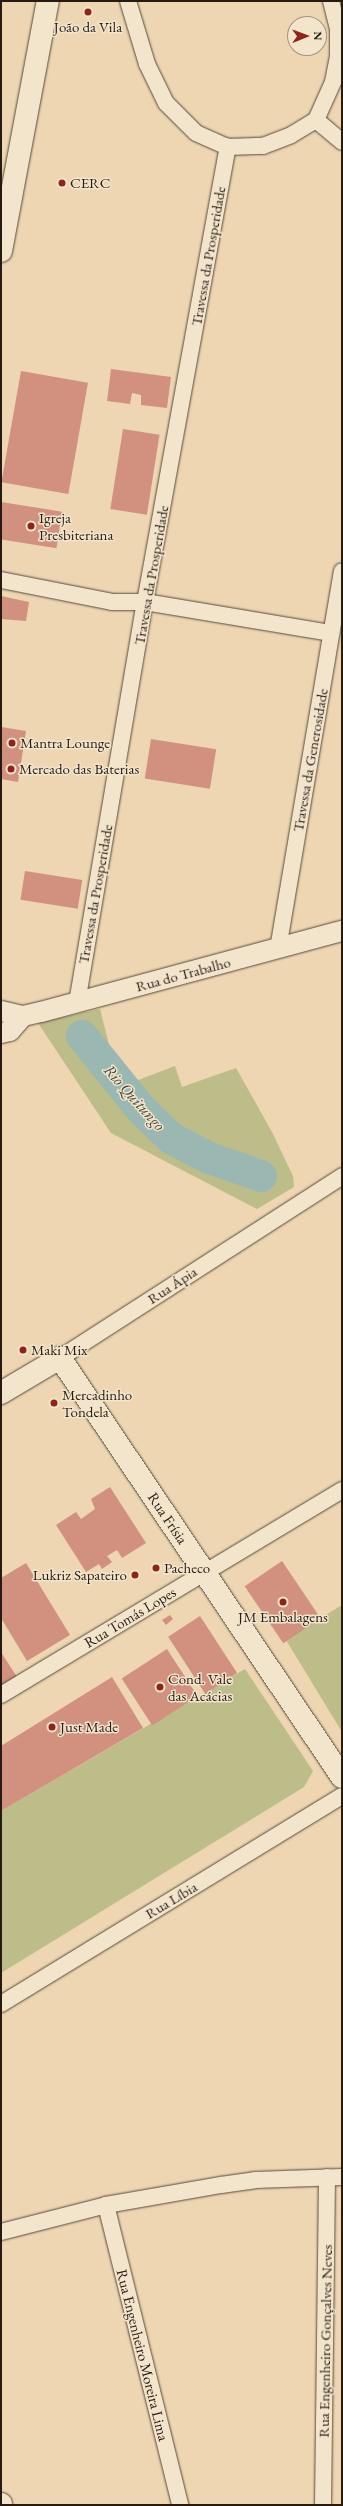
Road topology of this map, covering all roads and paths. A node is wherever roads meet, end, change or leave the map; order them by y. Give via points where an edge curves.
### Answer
1 (48, 1) edge
2 (128, 1) edge
3 (331, 1) edge
4 (316, 120) junction
5 (342, 142) edge
6 (228, 147) junction
7 (1, 251) edge
8 (342, 571) edge
9 (1, 580) edge
10 (145, 602) junction
11 (331, 633) junction
12 (342, 931) edge
13 (278, 949) junction
14 (77, 1003) junction
15 (1, 1011) edge
16 (24, 1016) junction
17 (1, 1033) edge
18 (342, 1176) edge
19 (60, 1358) junction
20 (1, 1393) edge
21 (342, 1490) edge
22 (204, 1571) junction
23 (1, 1695) edge
24 (342, 1777) edge
25 (342, 1796) edge
26 (1, 2004) edge
27 (334, 2177) edge
28 (106, 2205) junction
29 (1, 2232) edge
30 (180, 2505) edge
31 (322, 2505) edge

1 - 7 main road
2 - 6 street via 147,64 166,103 196,133
3 - 4 street via 338,29 338,56 333,82
4 - 5 street
4 - 6 street via 291,135 263,146
6 - 10 street, Travessa da Prosperidade
8 - 11 street, Travessa da Generosidade
9 - 10 street via 112,602
10 - 11 street
10 - 14 street, Travessa da Prosperidade
11 - 13 street, Travessa da Generosidade
12 - 13 street, Rua do Trabalho
13 - 14 street, Rua do Trabalho
14 - 16 street, Rua do Trabalho
15 - 16 street, Rua do Trabalho
16 - 17 street via 10,1031
18 - 19 street, Rua Ápia
19 - 20 main road, Rua Ápia
19 - 22 main road, Rua Frísia
21 - 22 street, Rua Tomás Lopes
22 - 23 street, Rua Tomás Lopes
22 - 24 main road, Rua Frísia
25 - 26 street, Rua Líbia
27 - 28 street via 255,2180
27 - 31 street, Rua Engenheiro Gonçalves Neves
28 - 29 street
28 - 30 street, Rua Engenheiro Moreira Lima

